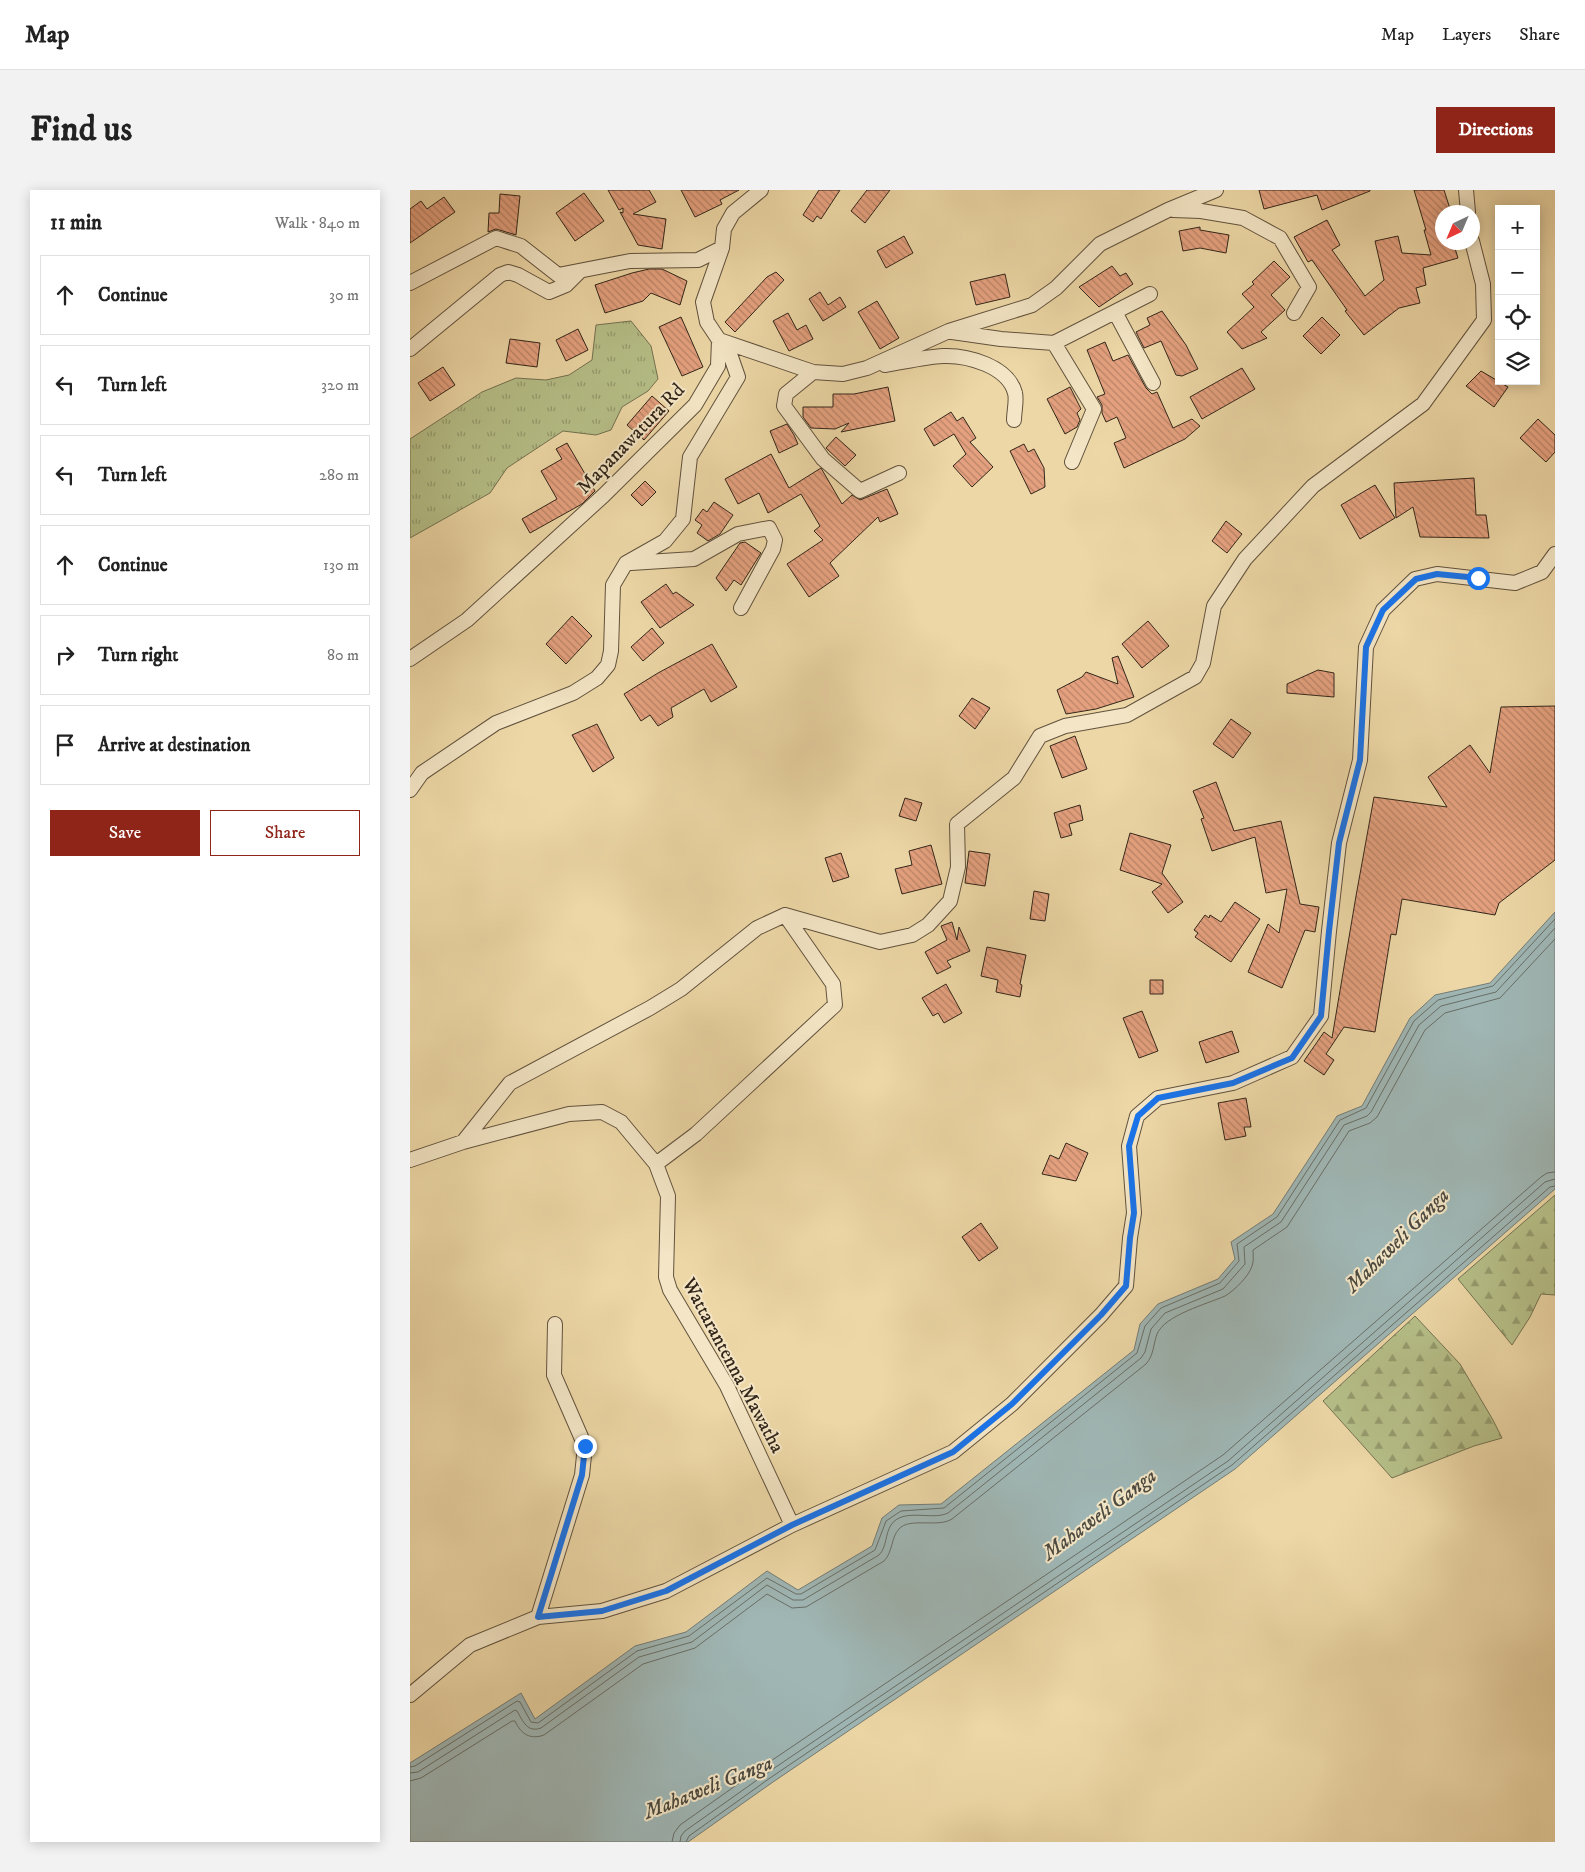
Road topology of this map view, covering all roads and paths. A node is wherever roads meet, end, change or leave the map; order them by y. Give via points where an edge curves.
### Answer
1 (761, 190) edge
2 (1216, 190) edge
3 (1466, 190) edge
4 (1467, 205) edge
5 (1168, 210) junction
6 (722, 248) junction
7 (1474, 250) edge
8 (578, 272) junction
9 (410, 283) edge
10 (1150, 294) dead end
11 (1115, 312) junction
12 (1294, 313) dead end
13 (949, 331) junction
14 (719, 340) junction
15 (1054, 343) junction
16 (410, 350) edge
17 (867, 368) junction
18 (813, 372) junction
19 (1153, 383) dead end
20 (1014, 420) dead end
21 (1072, 462) dead end
22 (899, 473) dead end
23 (1555, 554) edge
24 (626, 563) junction
25 (741, 608) dead end
26 (410, 659) edge
27 (410, 790) edge
28 (785, 915) junction
29 (463, 1142) junction
30 (410, 1160) edge
31 (656, 1164) junction
32 (554, 1324) dead end
33 (792, 1525) junction
34 (538, 1617) junction
35 (410, 1695) edge

1 - 6 street via 733,213 724,230
2 - 5 street
3 - 4 street
5 - 12 street via 1201,211 1243,218 1280,238 1309,287
5 - 13 street via 1100,244 1056,288 1032,305
6 - 8 street via 698,260 630,261
6 - 14 street via 702,302 707,322
7 - 28 street via 1483,284 1484,320 1423,404 1314,486 1244,559 1214,606 1203,663 1195,677 1127,715 1065,726 1040,736 1014,778 957,824 958,867 950,901 928,925 912,935 880,942
8 - 9 street via 558,275 521,246 496,238
8 - 16 street via 566,285 549,292 508,272
10 - 11 street
11 - 15 street
11 - 19 street
13 - 15 street
13 - 17 street
14 - 18 street
14 - 24 street via 731,357 738,377 690,457 683,519 665,541
14 - 26 street, Mapanawatura Rd via 718,366 695,406 604,496 467,620
15 - 21 street via 1094,409
17 - 18 street via 843,374
17 - 20 street via 944,356 978,361 998,370 1012,385 1016,394
18 - 22 street via 786,394 784,406 823,459 860,491
23 - 33 street via 1542,572 1515,583 1437,574 1416,579 1383,610 1366,647 1360,760 1339,843 1321,1016 1292,1058 1233,1083 1158,1098 1138,1116 1129,1146 1134,1213 1126,1286 1012,1404 953,1452
24 - 25 street via 694,559 738,534 769,528 775,540 773,549
24 - 27 street via 613,585 608,665 597,678 573,694 496,723 422,773
28 - 29 street via 757,928 681,989 510,1083
28 - 31 street via 833,984 835,1005 696,1134
29 - 30 street, Wattarantenna Mawatha
29 - 31 street, Wattarantenna Mawatha via 569,1114 602,1112 621,1122
31 - 33 street, Wattarantenna Mawatha via 668,1196 666,1277 670,1290 727,1386
32 - 34 street via 554,1375 585,1446 582,1475
33 - 34 street via 666,1591 602,1611
34 - 35 street via 470,1645

